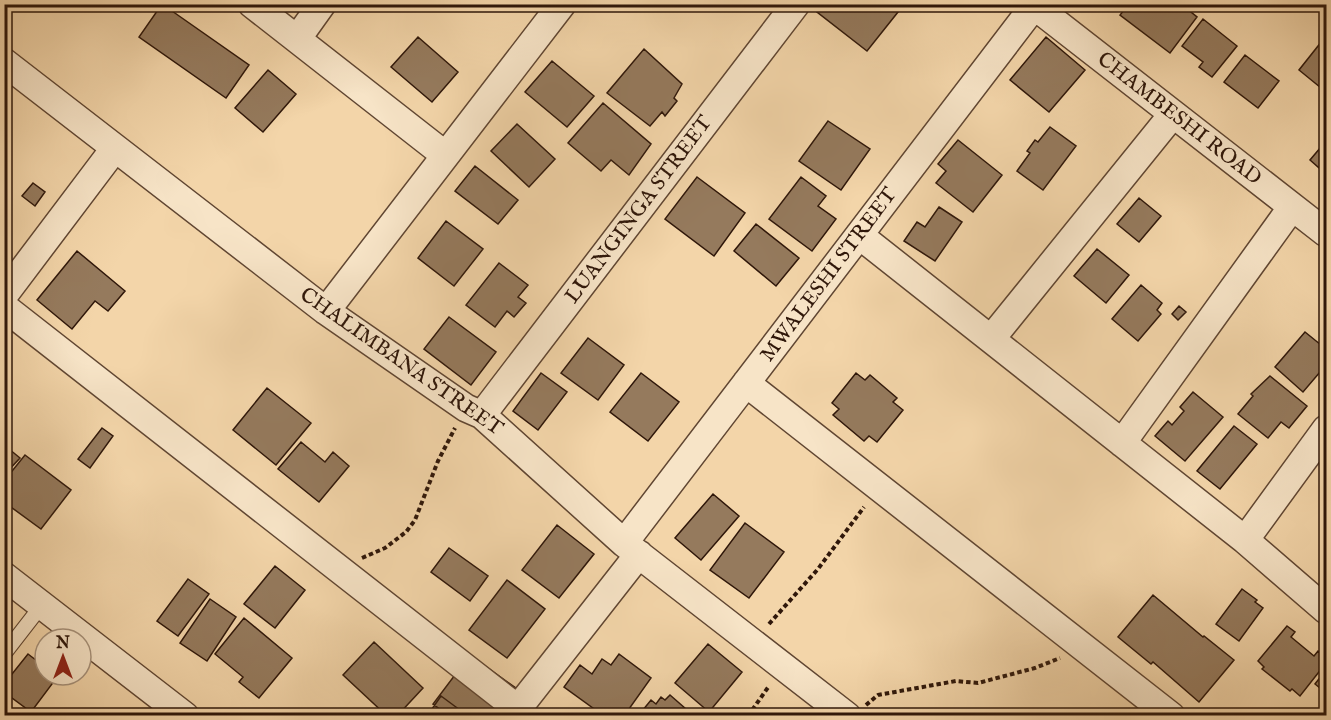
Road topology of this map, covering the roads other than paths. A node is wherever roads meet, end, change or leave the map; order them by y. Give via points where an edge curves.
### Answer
1 (252, 4) edge
2 (322, 4) edge
3 (562, 4) edge
4 (796, 4) edge
5 (1033, 5) edge
6 (297, 39) junction
7 (4, 62) edge
8 (1173, 114) junction
9 (115, 148) junction
10 (445, 155) junction
11 (1292, 207) junction
12 (1326, 233) edge
13 (859, 235) junction
14 (4, 295) edge
15 (4, 307) edge
16 (326, 311) junction
17 (991, 339) junction
18 (746, 384) junction
19 (474, 411) junction
20 (1326, 429) edge
21 (1122, 442) junction
22 (1245, 540) junction
23 (632, 549) junction
24 (4, 576) edge
25 (42, 605) junction
26 (1326, 610) edge
27 (4, 654) edge
28 (515, 712) edge
29 (854, 712) edge
30 (184, 716) edge
31 (1171, 716) edge

1 - 6 street
2 - 6 street
3 - 10 street
4 - 19 street, LUANGINGA STREET
5 - 8 street, CHAMBESHI ROAD
5 - 13 street, MWALESHI STREET
6 - 10 street
7 - 9 street, CHALIMBANA STREET
8 - 11 street, CHAMBESHI ROAD
8 - 17 street
9 - 14 street
9 - 16 street, CHALIMBANA STREET
10 - 16 street
11 - 12 street, CHAMBESHI ROAD
11 - 21 street
13 - 17 street
13 - 18 street, MWALESHI STREET
15 - 28 street via 339,568
16 - 19 street, CHALIMBANA STREET
17 - 21 street
18 - 23 street, MWALESHI STREET
18 - 31 street
19 - 23 street, CHALIMBANA STREET
20 - 22 street
21 - 22 street
22 - 26 street
23 - 28 street, MWALESHI STREET
23 - 29 street, CHALIMBANA STREET via 783,666
24 - 25 street
25 - 27 lane
25 - 30 street

